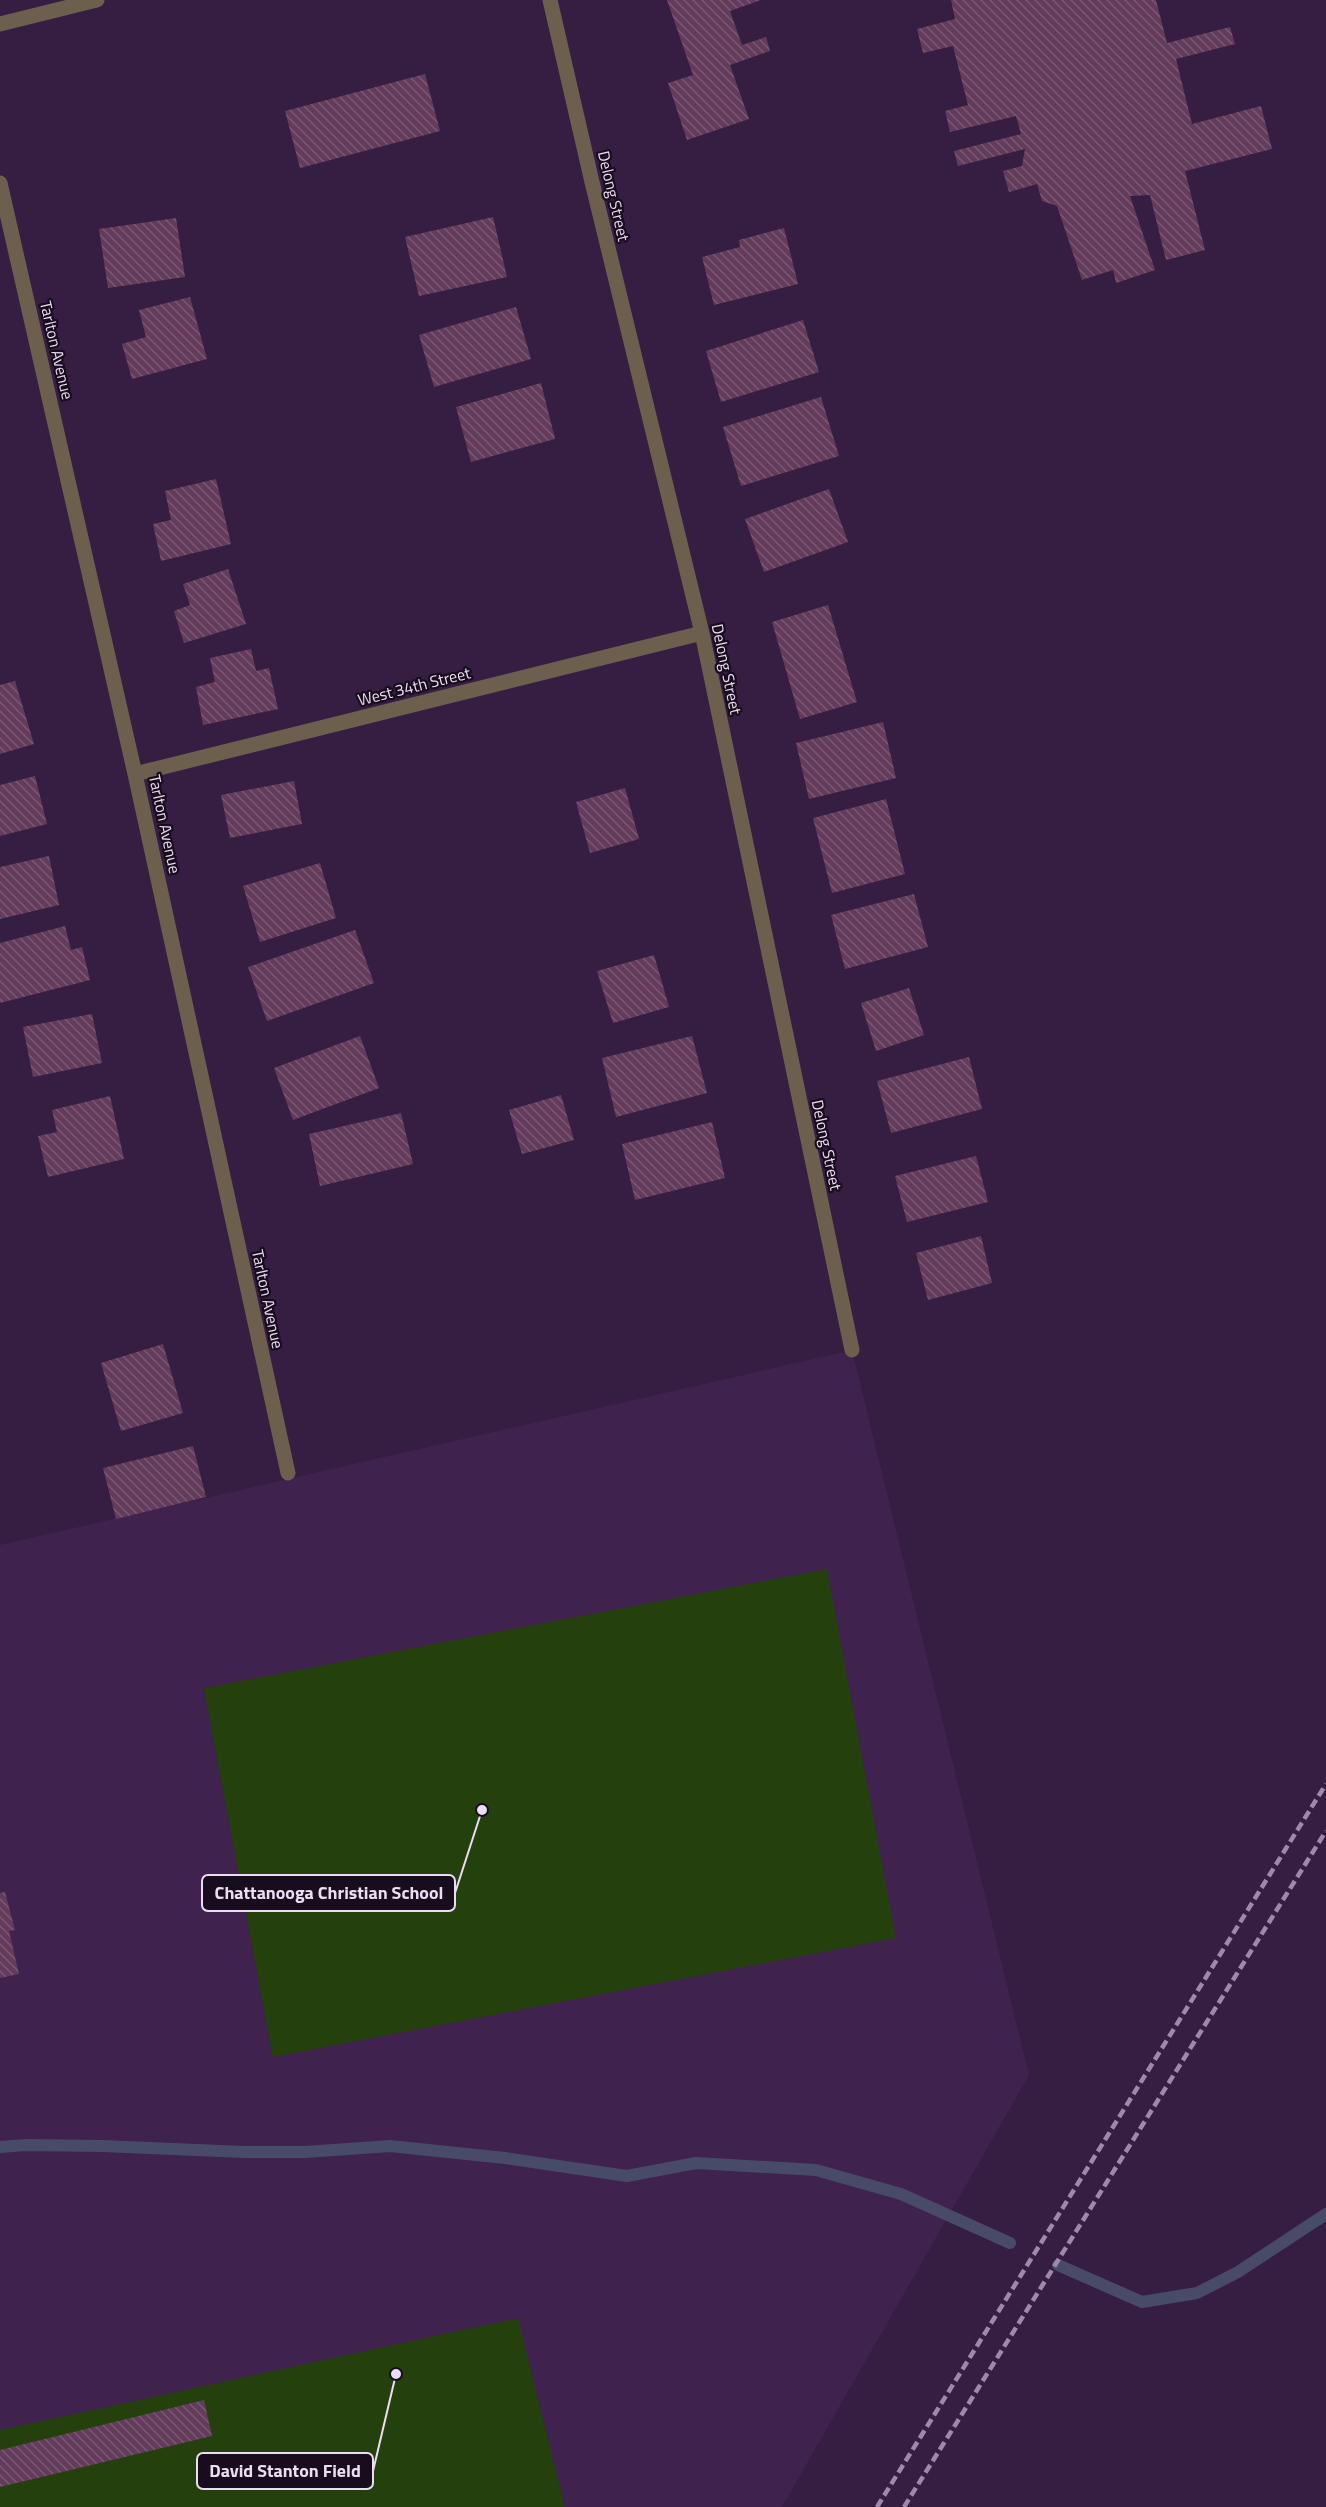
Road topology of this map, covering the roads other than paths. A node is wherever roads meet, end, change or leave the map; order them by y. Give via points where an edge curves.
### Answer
1 (97, 0) edge
2 (550, 0) edge
3 (0, 24) edge
4 (0, 183) edge
5 (702, 633) junction
6 (135, 774) junction
7 (852, 1350) dead end
8 (288, 1473) dead end

1 - 3 street
2 - 5 street, Delong Street
4 - 6 street, Tarlton Avenue
5 - 6 street, West 34th Street
5 - 7 street, Delong Street
6 - 8 street, Tarlton Avenue

